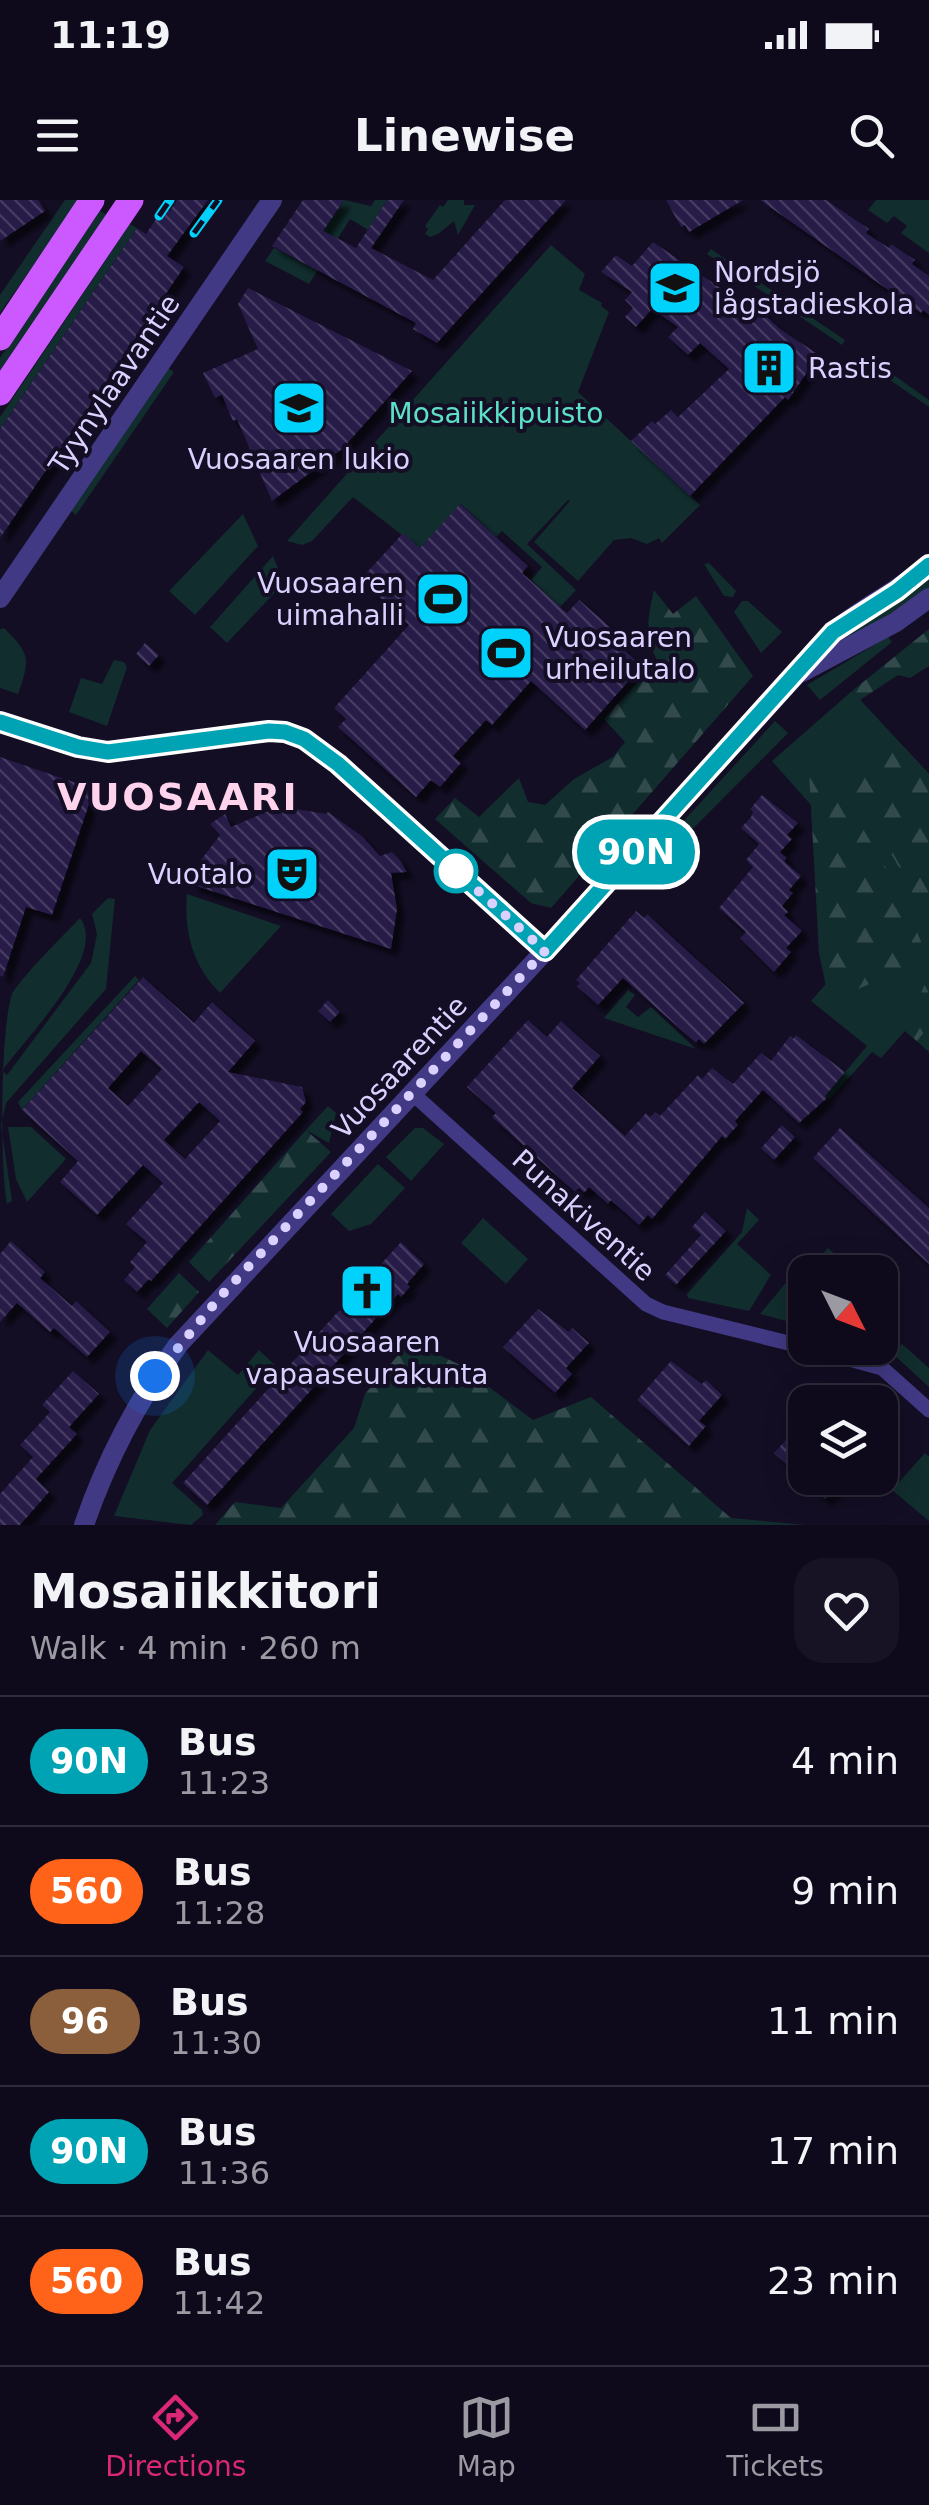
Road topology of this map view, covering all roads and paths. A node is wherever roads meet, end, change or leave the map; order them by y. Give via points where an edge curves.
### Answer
1 (92, 200) edge
2 (132, 200) edge
3 (272, 200) edge
4 (0, 338) edge
5 (0, 393) edge
6 (929, 566) edge
7 (0, 598) edge
8 (929, 598) edge
9 (796, 675) junction
10 (0, 722) edge
11 (545, 951) junction
12 (412, 1092) junction
13 (788, 1342) edge
14 (871, 1365) edge
15 (929, 1410) edge
16 (84, 1525) edge

1 - 4 main road
2 - 5 main road
3 - 7 street, Tyynylaavantie
6 - 9 street, Vuosaarentie via 833,632
8 - 9 street, Vuosaarentie
9 - 11 street, Vuosaarentie
10 - 11 street via 108,752 269,731 304,739
11 - 12 street, Vuosaarentie
12 - 13 street, Punakiventie via 646,1304
12 - 16 street, Vuosaarentie via 178,1345 133,1410
14 - 15 street, Punakiventie

